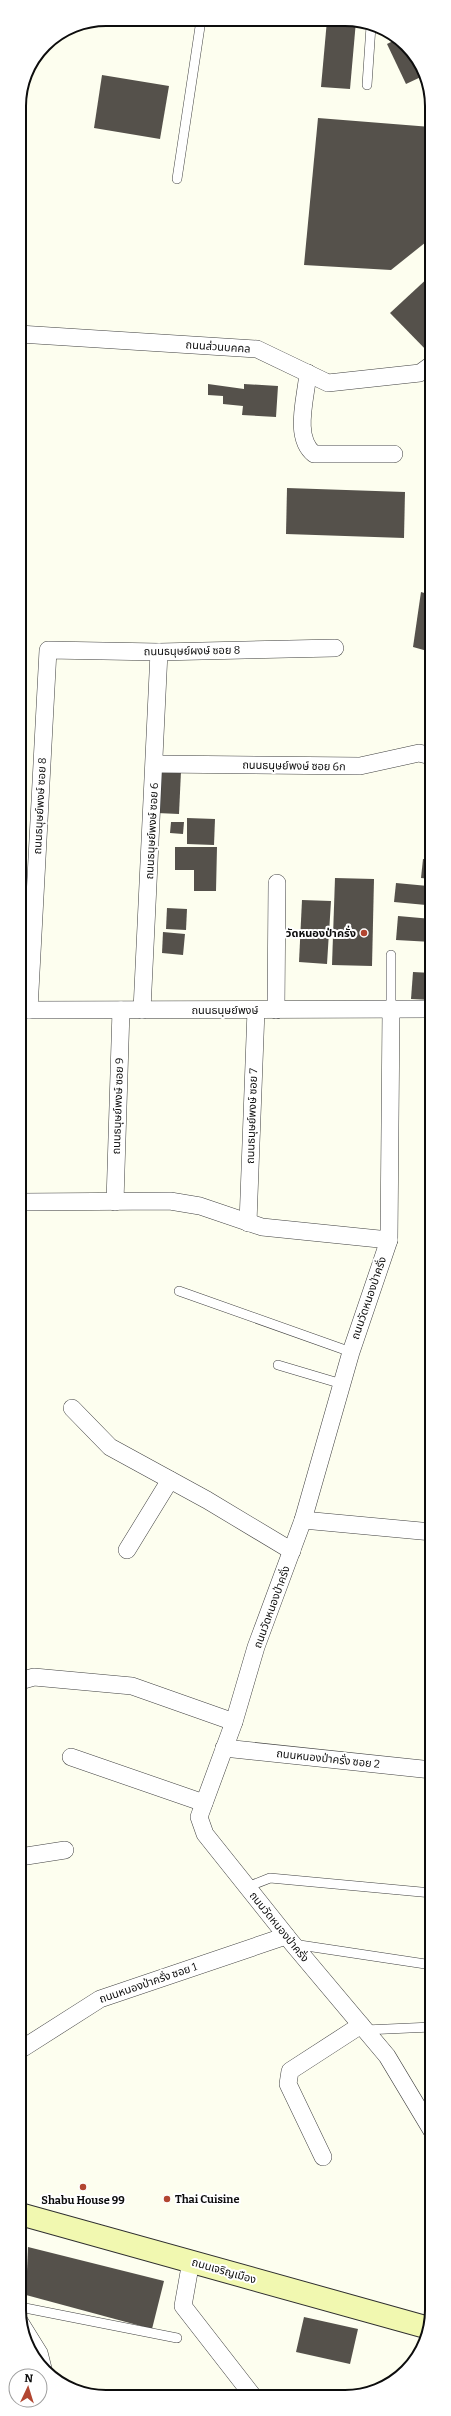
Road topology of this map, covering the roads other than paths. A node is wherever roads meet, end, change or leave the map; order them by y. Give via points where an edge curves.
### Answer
1 (200, 26) edge
2 (371, 30) edge
3 (367, 85) dead end
4 (176, 180) dead end
5 (26, 334) edge
6 (425, 370) edge
7 (308, 374) junction
8 (394, 454) dead end
9 (335, 648) dead end
10 (48, 650) joint
11 (159, 652) junction
12 (425, 754) edge
13 (155, 764) junction
14 (276, 883) dead end
15 (390, 955) dead end
16 (26, 980) edge
17 (26, 1010) edge
18 (121, 1010) junction
19 (142, 1010) junction
20 (256, 1010) junction
21 (276, 1010) junction
22 (391, 1010) junction
23 (425, 1010) edge
24 (26, 1202) edge
25 (115, 1202) junction
26 (248, 1223) junction
27 (389, 1240) junction
28 (179, 1291) dead end
29 (351, 1352) junction
30 (278, 1365) dead end
31 (342, 1384) junction
32 (72, 1408) dead end
33 (170, 1480) junction
34 (303, 1520) junction
35 (425, 1531) edge
36 (127, 1550) dead end
37 (292, 1550) junction
38 (26, 1679) edge
39 (234, 1722) junction
40 (224, 1748) junction
41 (71, 1757) dead end
42 (425, 1769) edge
43 (204, 1803) junction
44 (65, 1850) dead end
45 (26, 1856) edge
46 (247, 1887) junction
47 (425, 1893) edge
48 (289, 1940) junction
49 (425, 1965) edge
50 (363, 2027) junction
51 (425, 2027) edge
52 (26, 2046) edge
53 (425, 2119) edge
54 (323, 2156) dead end
55 (26, 2216) edge
56 (191, 2261) junction
57 (26, 2308) edge
58 (423, 2326) edge
59 (29, 2329) edge
60 (177, 2338) dead end
61 (46, 2363) edge
62 (248, 2390) edge

1 - 4 lane
2 - 3 lane
5 - 7 street, ถนนส่วนบคคล via 257,349
6 - 7 street, ถนนส่วนบคคล via 420,374 328,383
7 - 8 street via 302,435 306,447 314,454
9 - 11 street, ถนนธนุษย์ผงษ์ ซอย 8
10 - 11 street, ถนนธนุษย์ผงษ์ ซอย 8
10 - 16 street, ถนนธนุษย์พงษ์ ซอย 8
11 - 13 street, ถนนธนุษย์พงษ์ ซอย 6
12 - 13 street, ถนนธนุษย์พงษ์ ซอย 6ก via 420,753 360,766
13 - 19 street, ถนนธนุษย์พงษ์ ซอย 6
14 - 21 street
15 - 22 lane
17 - 18 street, ถนนธนุษย์พงษ์
18 - 19 street, ถนนธนุษย์พงษ์
18 - 25 street, ถนนธนุษย์พงษ์ ซอย 9
19 - 20 street, ถนนธนุษย์พงษ์
20 - 21 street, ถนนธนุษย์พงษ์
20 - 26 street, ถนนธนุษย์พงษ์ ซอย 7
21 - 22 street, ถนนธนุษย์พงษ์
22 - 23 street, ถนนธนุษย์พงษ์
22 - 27 street, ถนนวัดหนองป่าครั่ง
24 - 25 street
25 - 26 street via 170,1201 200,1206
26 - 27 street via 262,1227
27 - 29 street, ถนนวัดหนองป่าครั่ง
28 - 29 lane
29 - 31 street, ถนนวัดหนองป่าครั่ง
30 - 31 lane
31 - 34 street, ถนนวัดหนองป่าครั่ง
32 - 33 street via 110,1447
33 - 36 street
33 - 37 street
34 - 35 street
34 - 37 street, ถนนวัดหนองป่าครั่ง
37 - 39 street, ถนนวัดหนองป่าครั่ง via 256,1647
38 - 39 street via 34,1677 132,1686
39 - 40 street, ถนนวัดหนองป่าครั่ง
40 - 42 street, ถนนหนองป่าครั่ง ซอย 2
40 - 43 street, ถนนวัดหนองป่าครั่ง
41 - 43 street
43 - 46 street, ถนนวัดหนองป่าครั่ง via 198,1817 205,1834
44 - 45 street
46 - 47 lane via 270,1878
46 - 48 street, ถนนวัดหนองป่าครั่ง
48 - 49 lane
48 - 50 street, ถนนวัดหนองป่าครั่ง
48 - 52 street, ถนนหนองป่าครั่ง ซอย 1 via 100,1999
50 - 51 lane
50 - 53 street, ถนนวัดหนองป่าครั่ง via 387,2056
50 - 54 street via 290,2071 287,2077
55 - 56 main road, ถนนเจริญเมือง
56 - 58 main road, ถนนเจริญเมือง
56 - 62 street via 183,2306
57 - 60 lane
59 - 61 lane via 43,2352

